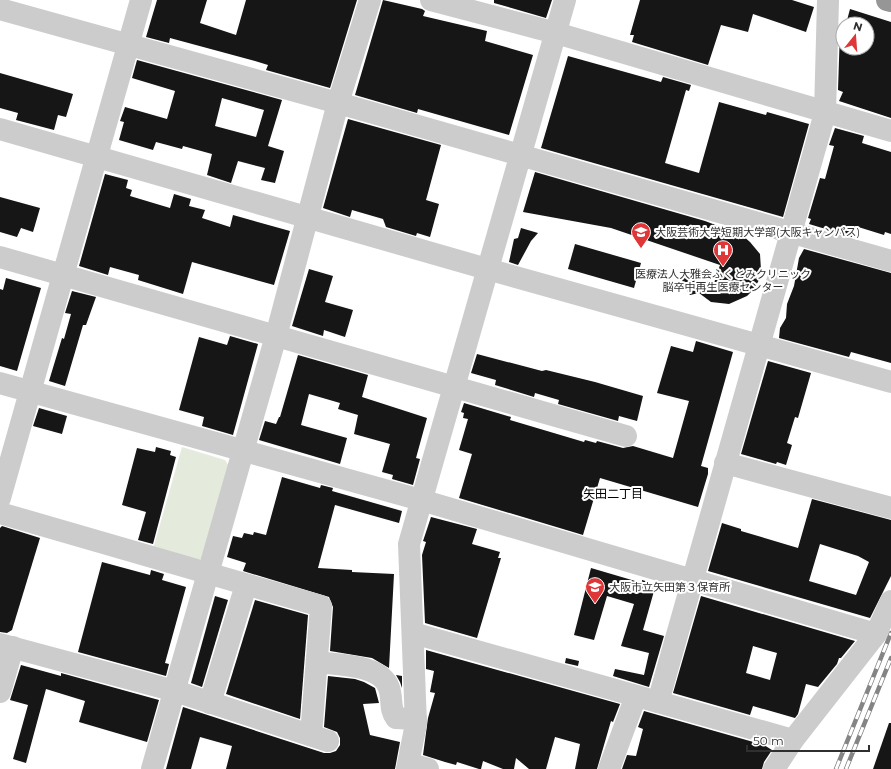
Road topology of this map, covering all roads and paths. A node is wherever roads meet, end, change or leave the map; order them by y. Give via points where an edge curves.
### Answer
1 (141, 0) edge
2 (370, 0) edge
3 (431, 0) edge
4 (565, 0) edge
5 (828, 0) edge
6 (887, 0) edge
7 (891, 1) edge
8 (0, 9) edge
9 (556, 32) junction
10 (128, 46) junction
11 (338, 103) junction
12 (825, 112) junction
13 (0, 129) edge
14 (891, 131) edge
15 (519, 155) junction
16 (97, 156) junction
17 (308, 217) junction
18 (791, 233) junction
19 (0, 257) edge
20 (891, 261) edge
21 (487, 269) junction
22 (63, 275) junction
23 (276, 336) junction
24 (758, 346) junction
25 (891, 382) edge
26 (0, 383) edge
27 (454, 387) junction
28 (30, 392) junction
29 (626, 436) dead end
30 (243, 451) junction
31 (725, 463) junction
32 (0, 498) edge
33 (422, 500) junction
34 (891, 508) edge
35 (0, 513) edge
36 (209, 574) junction
37 (692, 580) junction
38 (246, 585) junction
39 (891, 601) edge
40 (413, 633) junction
41 (876, 634) junction
42 (6, 645) edge
43 (317, 662) junction
44 (175, 691) junction
45 (0, 692) edge
46 (636, 696) junction
47 (658, 702) junction
48 (210, 703) junction
49 (416, 719) junction
50 (793, 740) junction
51 (415, 767) edge
52 (152, 769) edge
53 (609, 769) edge
54 (774, 769) edge

1 - 10 street
2 - 11 street
3 - 9 street
4 - 9 street
5 - 12 street
6 - 7 highway
8 - 10 street
9 - 12 street
9 - 15 street
10 - 11 street
10 - 16 street
11 - 15 street
11 - 17 street
12 - 14 street
12 - 18 street
13 - 16 street
15 - 18 street
15 - 21 street
16 - 17 street
16 - 22 street
17 - 21 street
17 - 23 street
18 - 20 street
18 - 24 street
19 - 22 street
21 - 24 street
21 - 27 street
22 - 23 street
22 - 28 street
23 - 27 street
23 - 30 street
24 - 25 street
24 - 31 street
26 - 28 street
27 - 29 street
27 - 33 street
28 - 30 street
28 - 32 street
30 - 33 street
30 - 36 street
31 - 34 street
31 - 37 street
33 - 37 street
33 - 40 street via 409,544
35 - 36 street
36 - 38 street
36 - 44 street
37 - 41 street
37 - 47 street
38 - 43 street via 321,606
38 - 48 street
39 - 41 street
40 - 46 street
40 - 49 street
41 - 50 street
42 - 44 street
42 - 45 street
43 - 48 street via 320,738
43 - 49 street via 369,669 380,675 389,688 392,712 396,718
44 - 48 street
44 - 52 street
46 - 47 street
46 - 53 street
47 - 50 street
49 - 51 street
50 - 54 street

